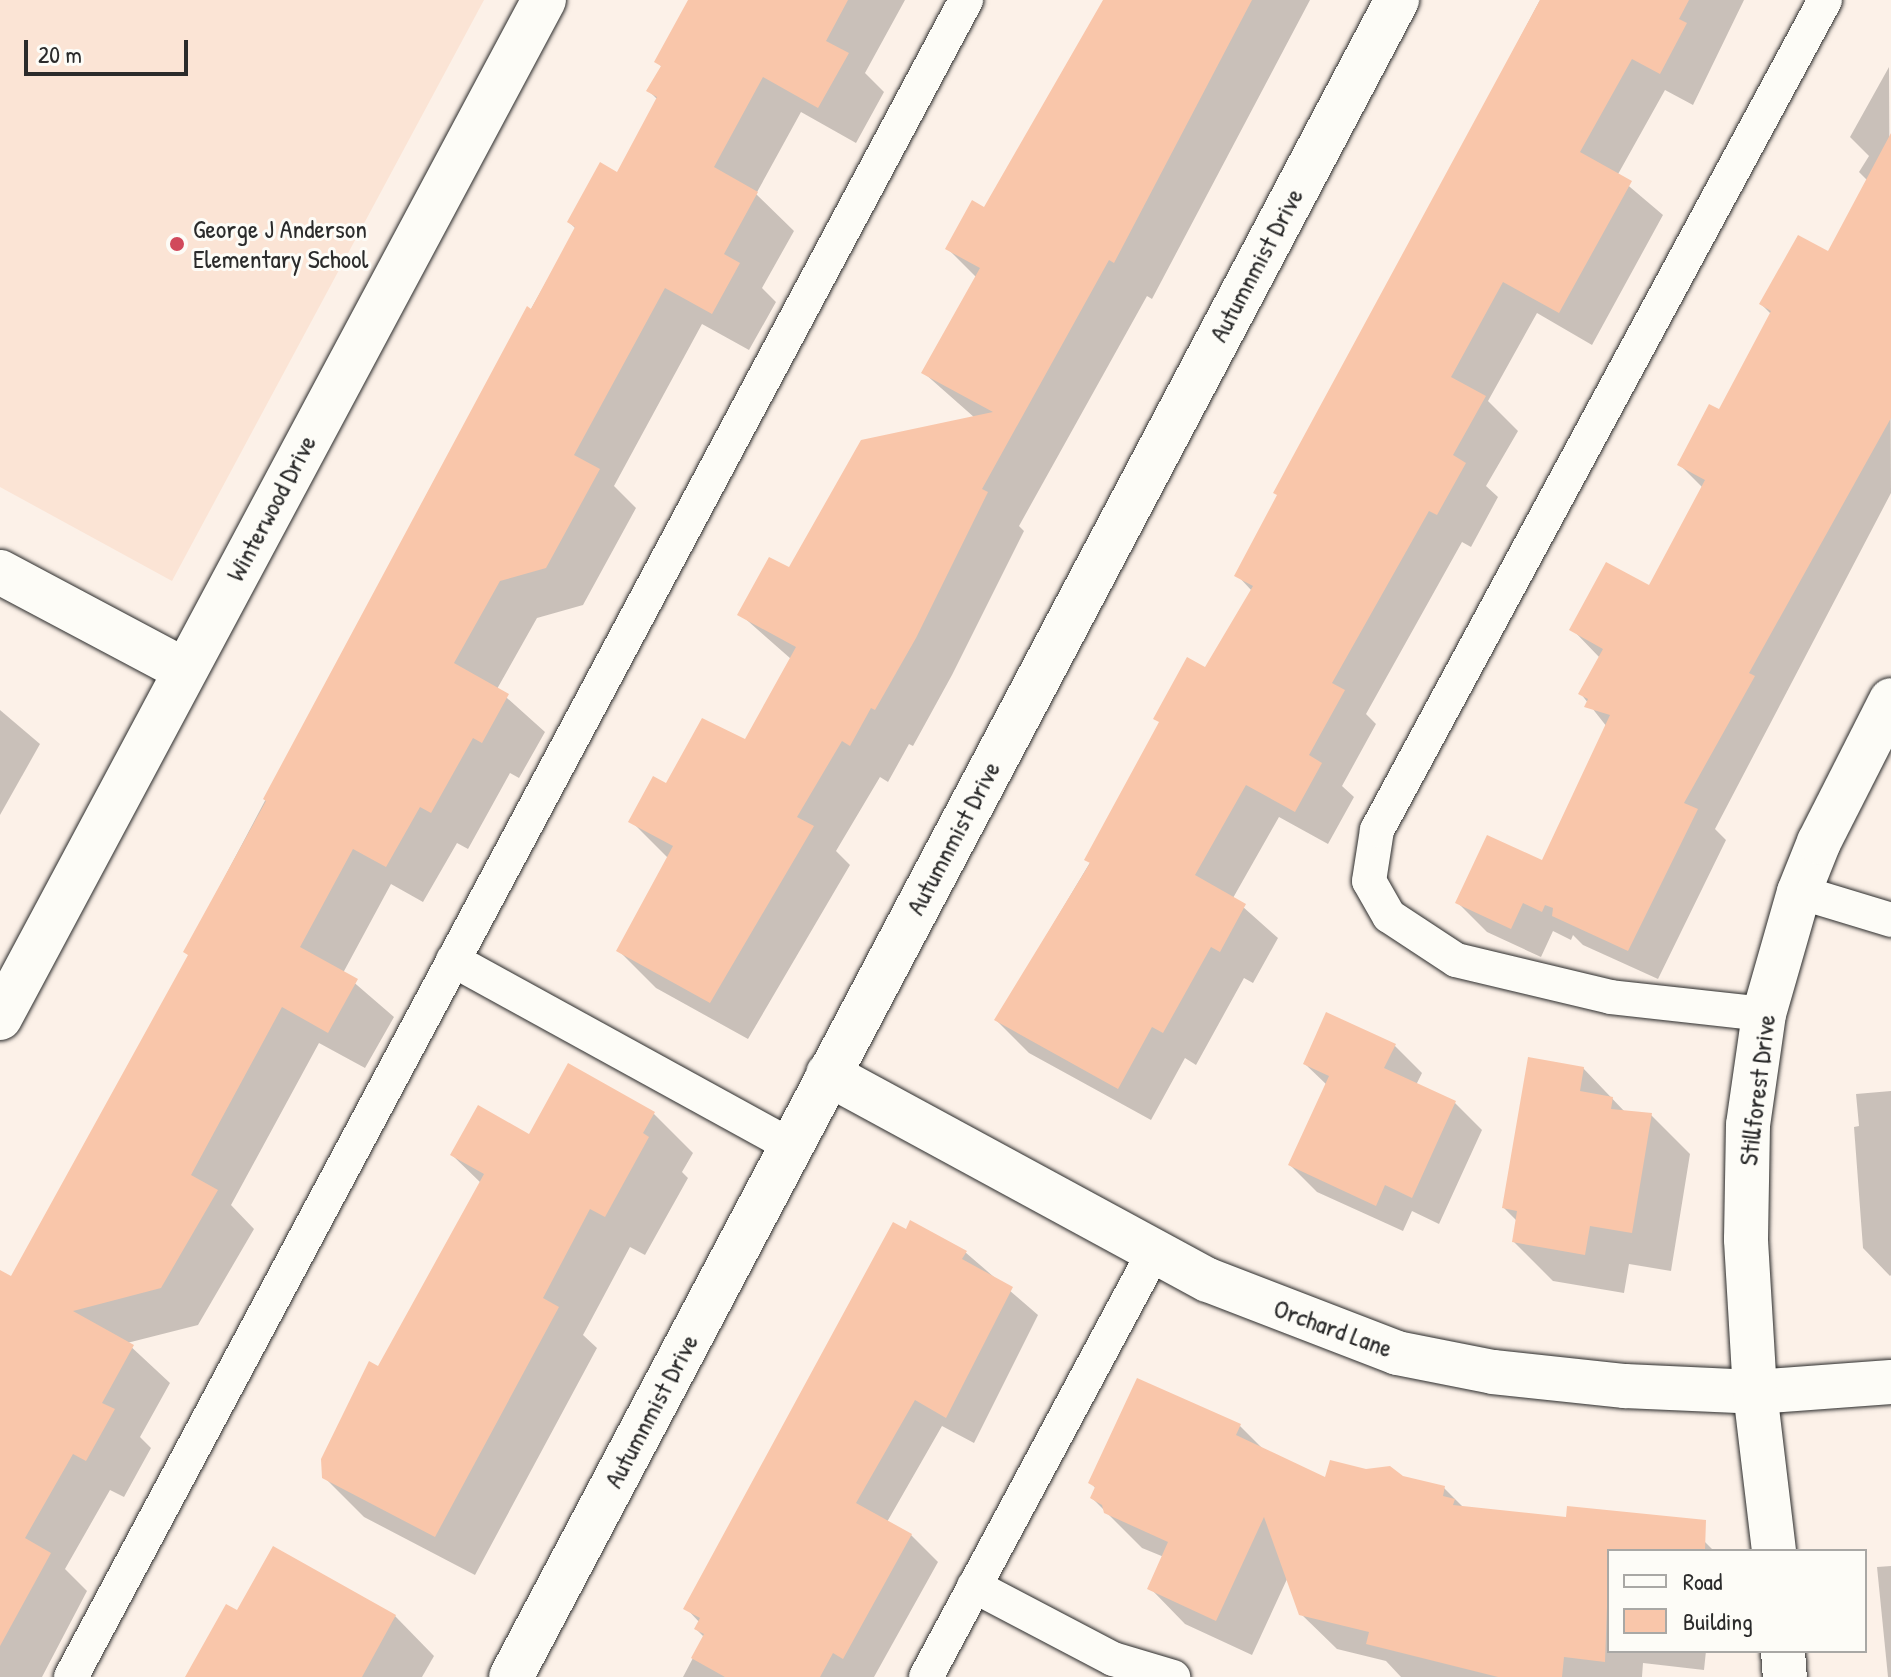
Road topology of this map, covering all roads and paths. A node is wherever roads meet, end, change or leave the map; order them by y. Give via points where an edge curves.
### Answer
1 (544, 0) edge
2 (966, 0) edge
3 (1397, 0) edge
4 (1825, 0) edge
5 (0, 572) edge
6 (184, 670) junction
7 (1891, 700) edge
8 (1799, 892) junction
9 (1891, 920) edge
10 (453, 960) junction
11 (3, 1006) edge
12 (1764, 1014) junction
13 (828, 1074) junction
14 (791, 1146) junction
15 (1154, 1251) junction
16 (1891, 1382) edge
17 (1755, 1392) junction
18 (1774, 1549) edge
19 (974, 1586) junction
20 (1783, 1653) edge
21 (71, 1677) edge
22 (511, 1677) edge
23 (926, 1677) edge
24 (1173, 1677) edge
25 (1785, 1677) edge

1 - 6 street, Winterwood Drive
2 - 10 lane
3 - 13 street, Autumnmist Drive
4 - 12 lane via 1377,830 1369,881 1389,916 1456,960 1611,997
5 - 6 street
6 - 11 street, Winterwood Drive
7 - 8 street, Stillforest Drive
8 - 9 lane
8 - 12 street, Stillforest Drive
10 - 14 lane
10 - 21 lane
12 - 17 street, Stillforest Drive via 1748,1125 1746,1239
13 - 14 street, Autumnmist Drive
13 - 15 street, Orchard Lane
14 - 22 street, Autumnmist Drive
15 - 17 street, Orchard Lane via 1208,1280 1397,1353 1493,1372
15 - 19 lane
16 - 17 street, Orchard Lane
17 - 18 street, Stillforest Drive
19 - 23 lane
19 - 24 lane via 1113,1659
20 - 25 street

